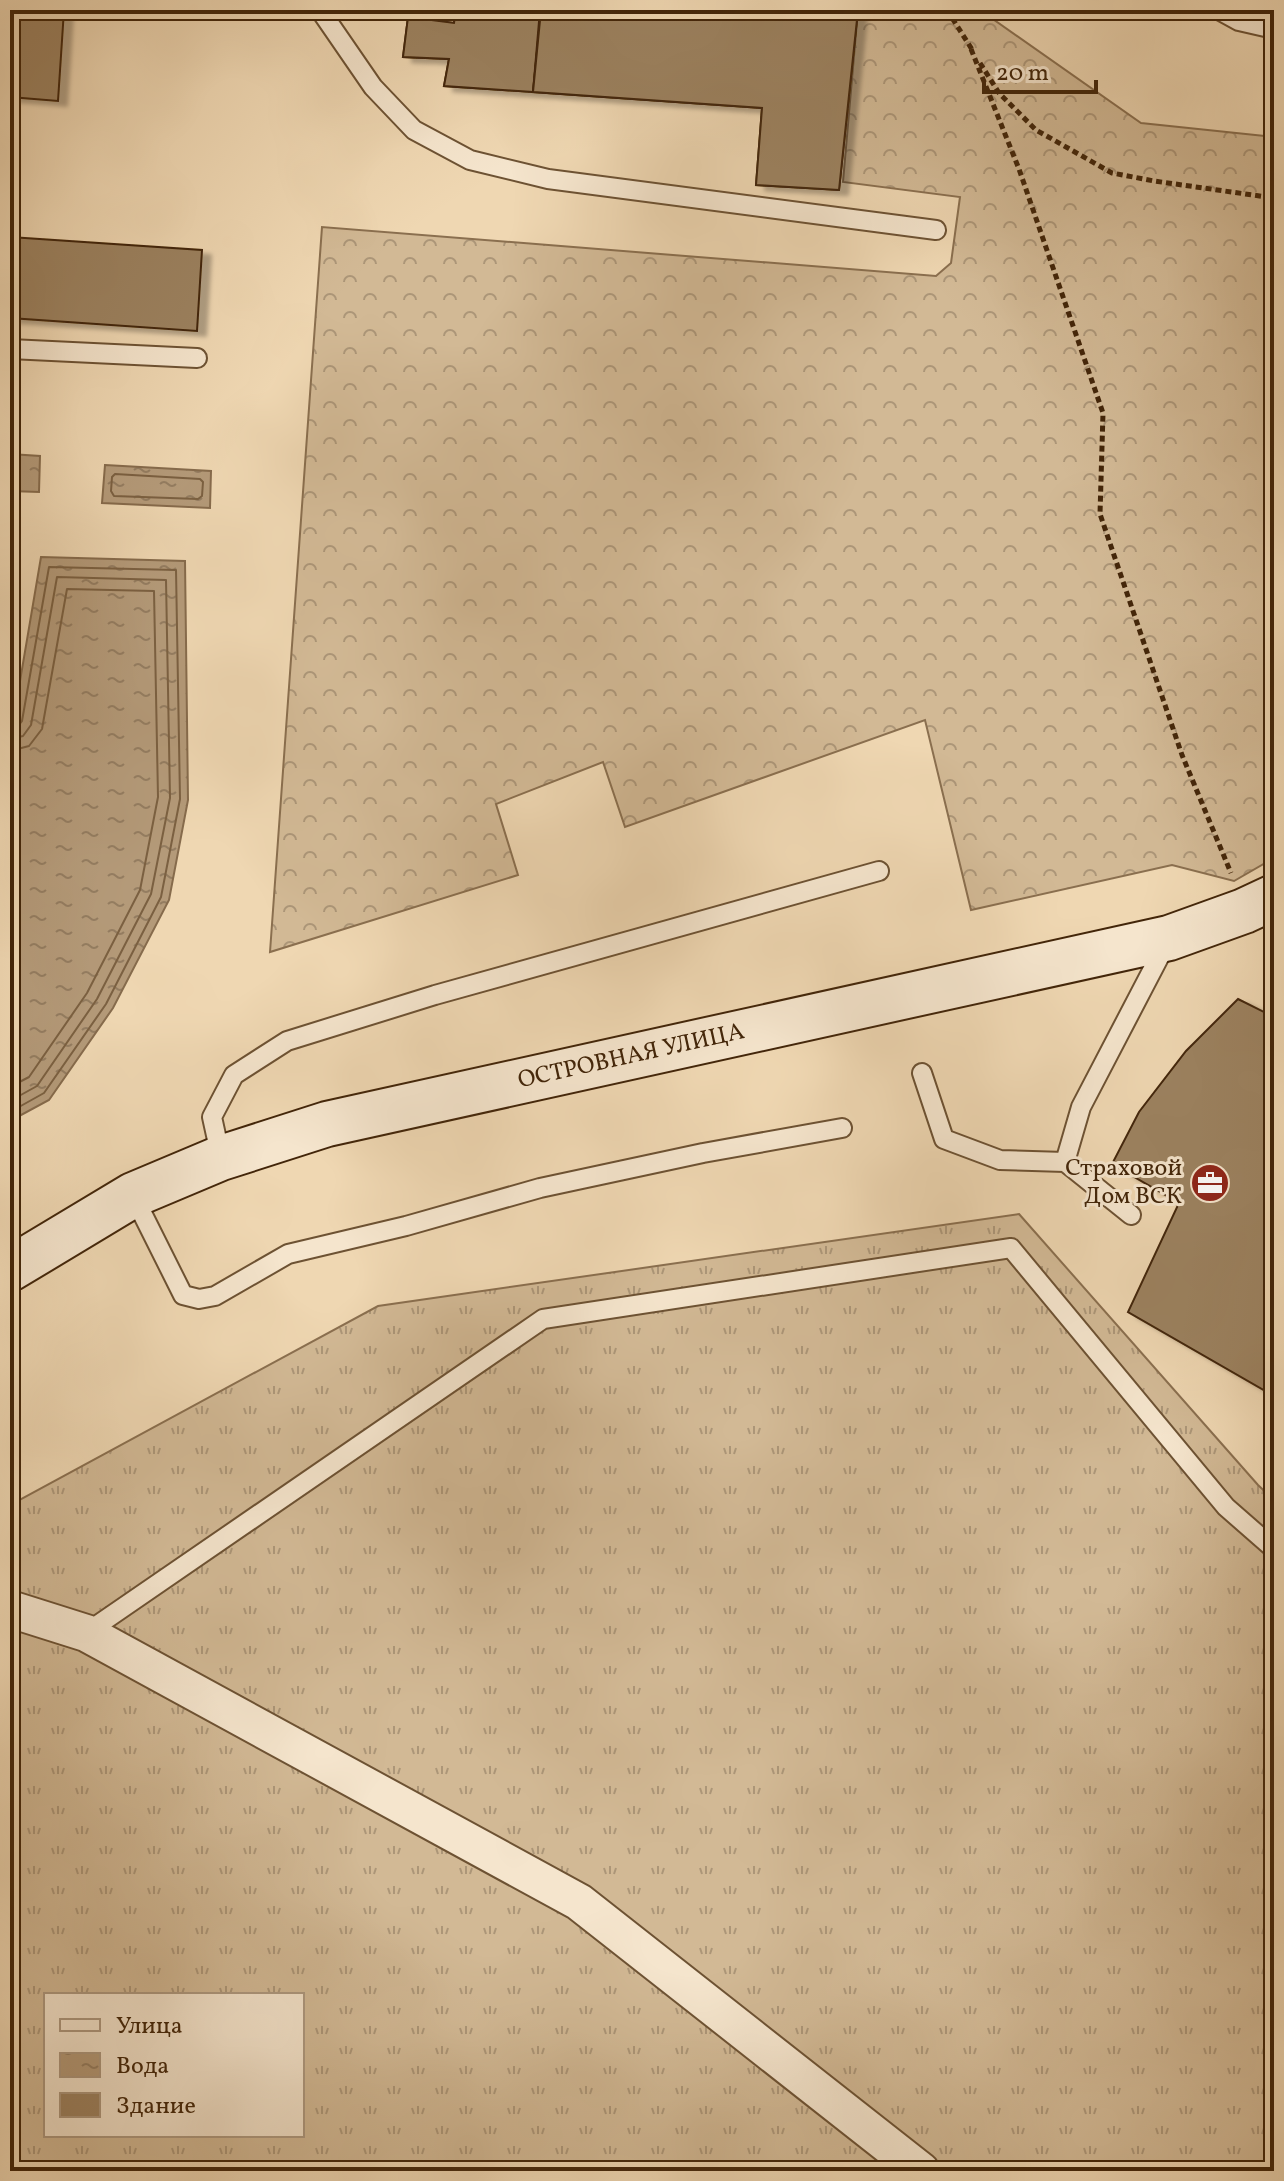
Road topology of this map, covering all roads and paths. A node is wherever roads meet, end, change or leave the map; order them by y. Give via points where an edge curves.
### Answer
1 (320, 10) edge
2 (947, 10) edge
3 (1219, 10) edge
4 (1274, 29) edge
5 (971, 49) junction
6 (1274, 198) edge
7 (936, 230) dead end
8 (10, 349) edge
9 (197, 358) dead end
10 (879, 871) dead end
11 (1259, 904) edge
12 (1169, 938) junction
13 (922, 1073) dead end
14 (842, 1128) dead end
15 (221, 1158) junction
16 (1065, 1162) junction
17 (133, 1195) junction
18 (1131, 1215) dead end
19 (10, 1269) edge
20 (1274, 1549) edge
21 (10, 1609) edge
22 (86, 1633) junction
23 (921, 2171) edge

1 - 7 lane via 373,87 414,130 470,160 548,179
2 - 5 path
3 - 4 lane
5 - 6 path via 999,93 1036,130 1112,173
5 - 11 path via 1019,169 1103,413 1100,514 1182,755
8 - 9 lane
10 - 15 lane via 287,1041 234,1075 212,1117
11 - 12 street, ОСТРОВНАЯ УЛИЦА
12 - 15 street, ОСТРОВНАЯ УЛИЦА via 327,1124
12 - 16 lane via 1081,1107
13 - 16 lane via 944,1139 1000,1160
14 - 17 lane via 540,1188 288,1254 215,1296 199,1299 183,1295
15 - 17 street, ОСТРОВНАЯ УЛИЦА
16 - 18 lane
17 - 19 street, ОСТРОВНАЯ УЛИЦА
20 - 22 lane via 1226,1507 1011,1248 543,1319
21 - 22 street
22 - 23 street via 579,1902

